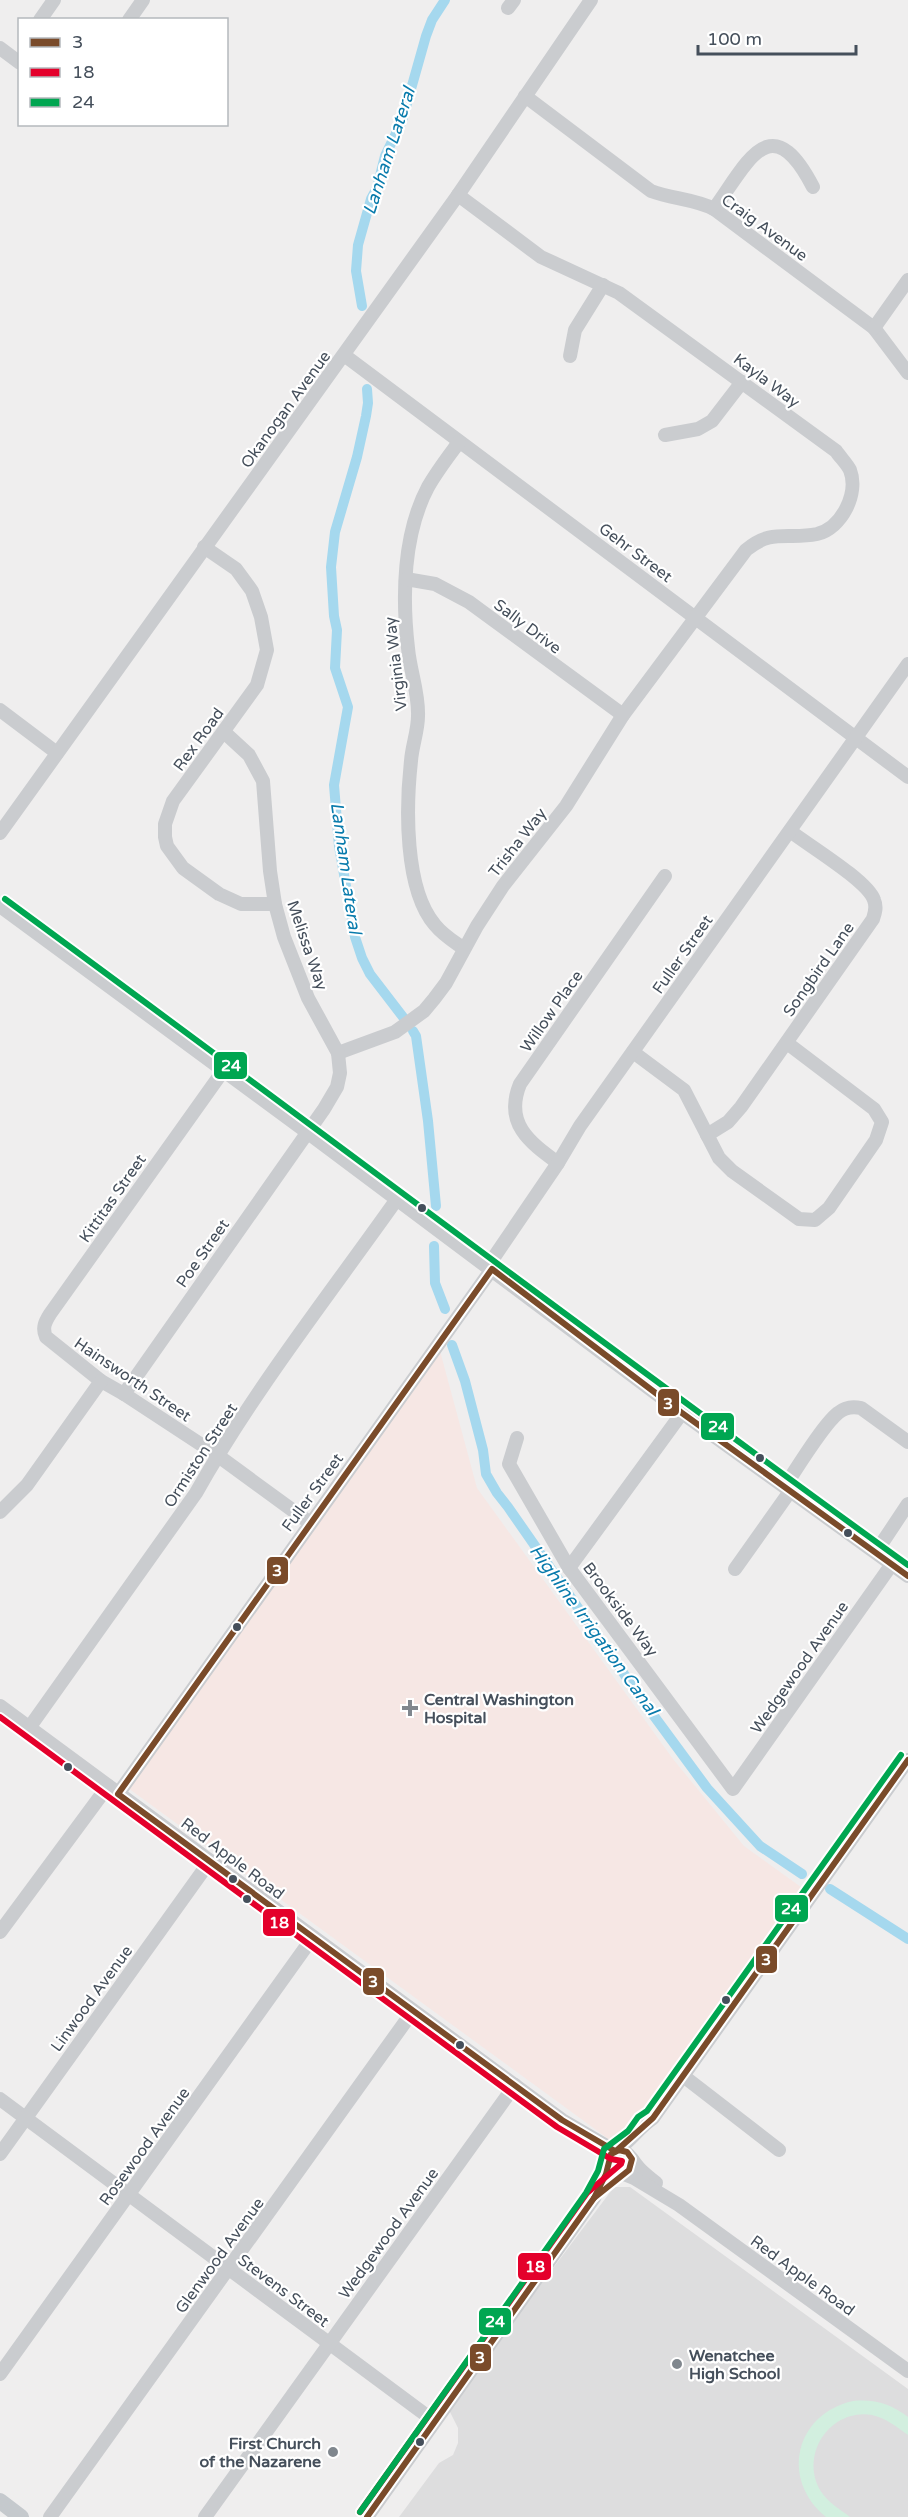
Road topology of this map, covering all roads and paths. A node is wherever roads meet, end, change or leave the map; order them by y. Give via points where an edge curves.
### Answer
1 (54, 0) edge
2 (143, 0) edge
3 (591, 0) edge
4 (41, 18) edge
5 (130, 18) edge
6 (0, 48) edge
7 (17, 56) edge
8 (525, 96) junction
9 (813, 187) dead end
10 (458, 195) junction
11 (714, 209) junction
12 (908, 280) edge
13 (603, 285) junction
14 (874, 328) junction
15 (344, 355) junction
16 (570, 356) dead end
17 (908, 373) edge
18 (742, 382) junction
19 (665, 435) dead end
20 (459, 442) junction
21 (204, 547) junction
22 (406, 579) junction
23 (696, 617) junction
24 (908, 664) edge
25 (0, 710) edge
26 (623, 716) junction
27 (224, 732) junction
28 (857, 737) junction
29 (57, 753) junction
30 (908, 777) edge
31 (790, 831) junction
32 (0, 833) edge
33 (665, 876) dead end
34 (275, 904) junction
35 (0, 906) edge
36 (463, 948) junction
37 (787, 1043) junction
38 (633, 1052) junction
39 (338, 1053) junction
40 (223, 1071) junction
41 (307, 1132) junction
42 (708, 1136) junction
43 (558, 1163) junction
44 (398, 1199) junction
45 (490, 1268) junction
46 (55, 1345) joint
47 (101, 1381) junction
48 (124, 1394) junction
49 (682, 1413) junction
50 (517, 1438) dead end
51 (908, 1442) edge
52 (217, 1455) junction
53 (788, 1488) junction
54 (908, 1504) edge
55 (0, 1512) edge
56 (310, 1523) junction
57 (876, 1552) junction
58 (892, 1564) junction
59 (569, 1568) junction
60 (735, 1569) dead end
61 (908, 1576) edge
62 (0, 1706) edge
63 (29, 1728) junction
64 (908, 1760) edge
65 (733, 1789) joint
66 (113, 1790) junction
67 (210, 1861) junction
68 (0, 1932) edge
69 (314, 1937) junction
70 (414, 2011) junction
71 (682, 2075) junction
72 (515, 2085) junction
73 (0, 2098) edge
74 (26, 2117) junction
75 (653, 2118) junction
76 (779, 2150) dead end
77 (0, 2154) edge
78 (612, 2157) junction
79 (632, 2159) junction
80 (623, 2174) junction
81 (129, 2195) junction
82 (594, 2198) junction
83 (679, 2205) junction
84 (229, 2269) junction
85 (329, 2344) junction
86 (908, 2371) edge
87 (0, 2374) edge
88 (434, 2421) junction
89 (0, 2501) edge
90 (21, 2517) edge
91 (50, 2517) edge
92 (205, 2517) edge
93 (367, 2517) edge

1 - 4 street
2 - 5 street
3 - 8 street, Okanogan Avenue
6 - 7 street
8 - 10 street, Okanogan Avenue
8 - 11 street, Craig Avenue via 651,191
9 - 11 street via 801,164 777,146 766,145 750,159
10 - 13 street, Kayla Way via 541,257
10 - 15 street, Okanogan Avenue
11 - 14 street, Craig Avenue
12 - 14 street
13 - 16 street via 575,330
13 - 18 street, Kayla Way
14 - 17 street, Craig Avenue
15 - 20 street, Gehr Street
15 - 21 street, Okanogan Avenue
18 - 19 street via 712,421 698,429
18 - 23 street, Kayla Way via 836,451 850,470 851,498 838,521 818,534 759,539 746,550
20 - 22 street, Virginia Way via 423,500 412,534
20 - 23 street, Gehr Street
21 - 27 street, Rex Road via 236,569 252,591 267,650 257,685
21 - 29 street, Okanogan Avenue
22 - 26 street, Sally Drive via 435,584 469,602
22 - 36 street, Virginia Way via 406,639 418,703 409,780 412,863 430,918
23 - 26 street, Trisha Way
23 - 28 street, Gehr Street
24 - 28 street, Fuller Street
25 - 29 street
26 - 36 street, Trisha Way via 566,806 523,858
27 - 34 street, Melissa Way via 249,755 263,781 265,834
27 - 34 street, Rex Road via 168,812 167,846 183,868 219,894 241,904
28 - 30 street, Gehr Street
28 - 31 street, Fuller Street
29 - 32 street, Okanogan Avenue
31 - 37 street, Songbird Lane via 863,885 874,899 875,912
31 - 38 street, Fuller Street
33 - 43 street, Willow Place via 516,1092 516,1115 523,1134
34 - 39 street, Melissa Way via 297,973
35 - 40 street
36 - 39 street, Trisha Way via 446,983 424,1011 395,1032
37 - 42 street, Songbird Lane via 734,1115
37 - 42 street via 874,1109 882,1122 876,1140 829,1208 815,1220 799,1219 724,1164
38 - 42 street via 684,1090
38 - 43 street, Fuller Street
39 - 41 street, Melissa Way via 337,1088
40 - 41 street
40 - 46 street, Kittitas Street via 45,1322 46,1337
41 - 44 street
41 - 48 street, Poe Street
43 - 45 street, Fuller Street
44 - 45 street
44 - 52 street, Ormiston Street
45 - 49 street
45 - 56 street, Fuller Street
46 - 47 street, Hainsworth Street
47 - 48 street, Hainsworth Street
47 - 55 street via 27,1485
48 - 52 street, Hainsworth Street
49 - 53 street
49 - 59 street
50 - 59 street, Brookside Way via 509,1464
51 - 53 street via 861,1408 847,1408 831,1421
52 - 56 street, Hainsworth Street
52 - 63 street, Ormiston Street via 196,1493
53 - 57 street
53 - 60 street
54 - 57 street
56 - 66 street, Fuller Street
57 - 58 street
58 - 61 street
58 - 65 street, Wedgewood Avenue
59 - 65 street, Brookside Way
62 - 63 street, Red Apple Road
63 - 66 street, Red Apple Road
64 - 71 street
66 - 67 street, Red Apple Road
66 - 68 street, Fuller Street
67 - 69 street, Red Apple Road
67 - 74 street, Linwood Avenue
69 - 70 street, Red Apple Road
69 - 81 street, Rosewood Avenue
70 - 72 street, Red Apple Road
70 - 84 street, Glenwood Avenue
71 - 75 street
71 - 76 street
72 - 78 street, Red Apple Road
72 - 85 street, Wedgewood Avenue
73 - 74 street, Stevens Street
74 - 77 street, Linwood Avenue
74 - 81 street, Stevens Street
75 - 78 street
75 - 79 street via 652,2127
78 - 79 street via 627,2152
78 - 80 street via 612,2172
78 - 82 street
79 - 80 street via 632,2167
79 - 83 street, Red Apple Road
80 - 82 street
80 - 83 street, Red Apple Road
81 - 84 street, Stevens Street
81 - 87 street, Rosewood Avenue
82 - 88 street
83 - 86 street, Red Apple Road
84 - 85 street, Stevens Street
84 - 91 street, Glenwood Avenue
85 - 88 street, Stevens Street
85 - 92 street, Wedgewood Avenue
88 - 93 street
89 - 90 main road

